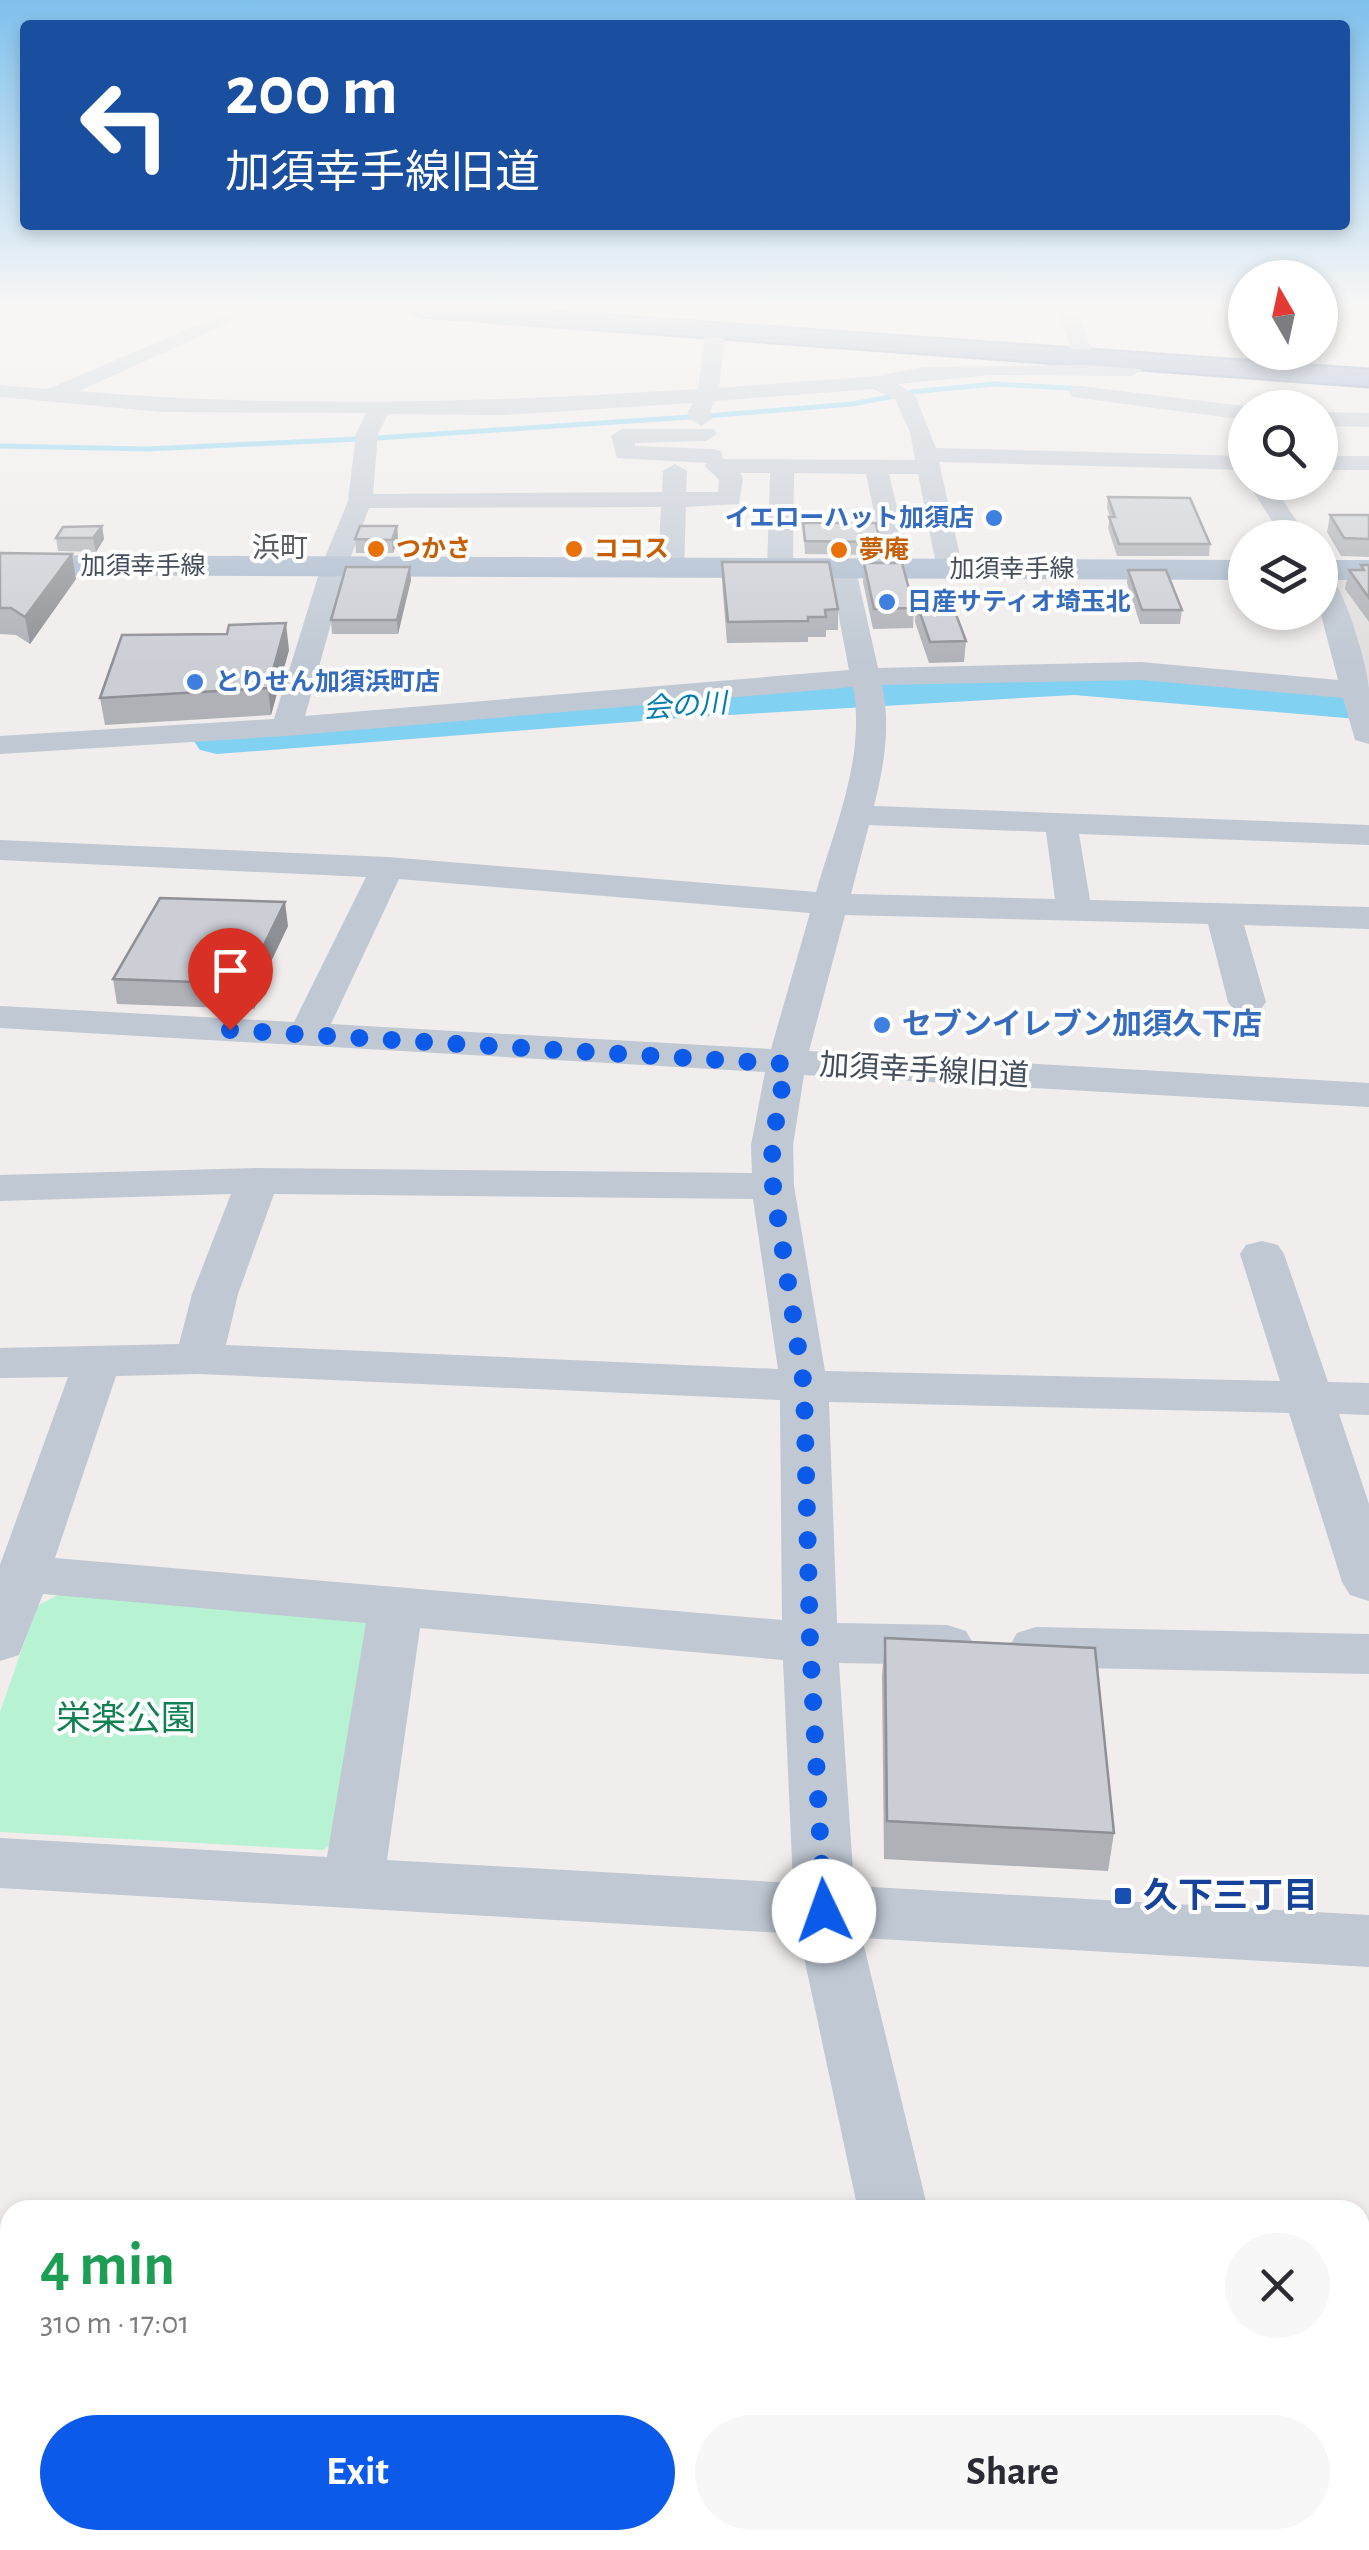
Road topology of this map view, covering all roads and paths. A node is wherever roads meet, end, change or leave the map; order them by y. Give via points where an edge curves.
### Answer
1 (370, 428) edge
2 (704, 428) edge
3 (919, 428) edge
4 (712, 452) junction
5 (928, 461) junction
6 (1228, 462) edge
7 (1338, 462) edge
8 (1369, 463) edge
9 (782, 466) junction
10 (876, 467) junction
11 (628, 469) dead end
12 (676, 471) dead end
13 (628, 499) junction
14 (675, 499) junction
15 (360, 500) junction
16 (0, 565) edge
17 (334, 567) junction
18 (671, 569) junction
19 (950, 569) junction
20 (780, 570) junction
21 (843, 570) junction
22 (899, 570) junction
23 (1228, 570) edge
24 (1369, 570) edge
25 (1338, 572) edge
26 (1338, 623) edge
27 (866, 689) junction
28 (1362, 692) edge
29 (286, 727) junction
30 (1369, 734) edge
31 (0, 745) edge
32 (854, 815) junction
33 (1061, 823) junction
34 (1369, 835) edge
35 (0, 850) edge
36 (388, 867) junction
37 (830, 904) junction
38 (1074, 908) junction
39 (1223, 913) junction
40 (1369, 918) edge
41 (1247, 1002) dead end
42 (0, 1016) edge
43 (307, 1034) junction
44 (786, 1064) junction
45 (1369, 1095) edge
46 (257, 1181) junction
47 (773, 1186) junction
48 (0, 1188) edge
49 (1262, 1254) dead end
50 (98, 1358) junction
51 (198, 1359) junction
52 (0, 1363) edge
53 (804, 1386) junction
54 (1312, 1398) junction
55 (1369, 1398) edge
56 (24, 1574) junction
57 (1369, 1582) edge
58 (396, 1605) junction
59 (2, 1630) edge
60 (810, 1642) junction
61 (1369, 1654) edge
62 (0, 1863) edge
63 (353, 1884) junction
64 (824, 1911) junction
65 (1369, 1941) edge
66 (891, 2200) edge

1 - 15 street
2 - 4 street
3 - 5 street
4 - 9 street
4 - 14 street via 732,478 730,498
5 - 6 street
5 - 10 street
5 - 19 street
7 - 8 street
9 - 10 street
9 - 20 street
10 - 22 street
11 - 13 street
12 - 14 street
13 - 14 street
13 - 15 street
14 - 18 street
15 - 17 street
16 - 17 main road, 加須幸手線
17 - 18 main road, 加須幸手線
17 - 29 street
18 - 20 main road, 加須幸手線
19 - 22 main road, 加須幸手線
19 - 23 main road, 加須幸手線
20 - 21 main road, 加須幸手線
21 - 22 main road, 加須幸手線
21 - 27 street
24 - 25 main road
26 - 28 street
27 - 28 street via 1141,671
27 - 29 street
27 - 32 street via 870,762
28 - 30 street
29 - 31 street
32 - 33 street
32 - 37 street
33 - 34 street
33 - 38 street
35 - 36 street
36 - 37 street
36 - 43 street
37 - 38 street
37 - 44 street
38 - 39 street
39 - 40 street
39 - 41 street
42 - 43 street, 加須幸手線旧道
43 - 44 street, 加須幸手線旧道
44 - 45 street, 加須幸手線旧道
44 - 47 street via 772,1145
46 - 47 street
46 - 48 street
46 - 51 street via 214,1294
47 - 53 street
49 - 54 street
50 - 51 street
50 - 52 street
50 - 56 street
51 - 53 street
53 - 54 street
53 - 60 street
54 - 55 street
54 - 57 street
56 - 58 street
56 - 59 street
58 - 60 street
58 - 63 street
60 - 61 street
60 - 64 street
62 - 63 street
63 - 64 street
64 - 65 street
64 - 66 street

